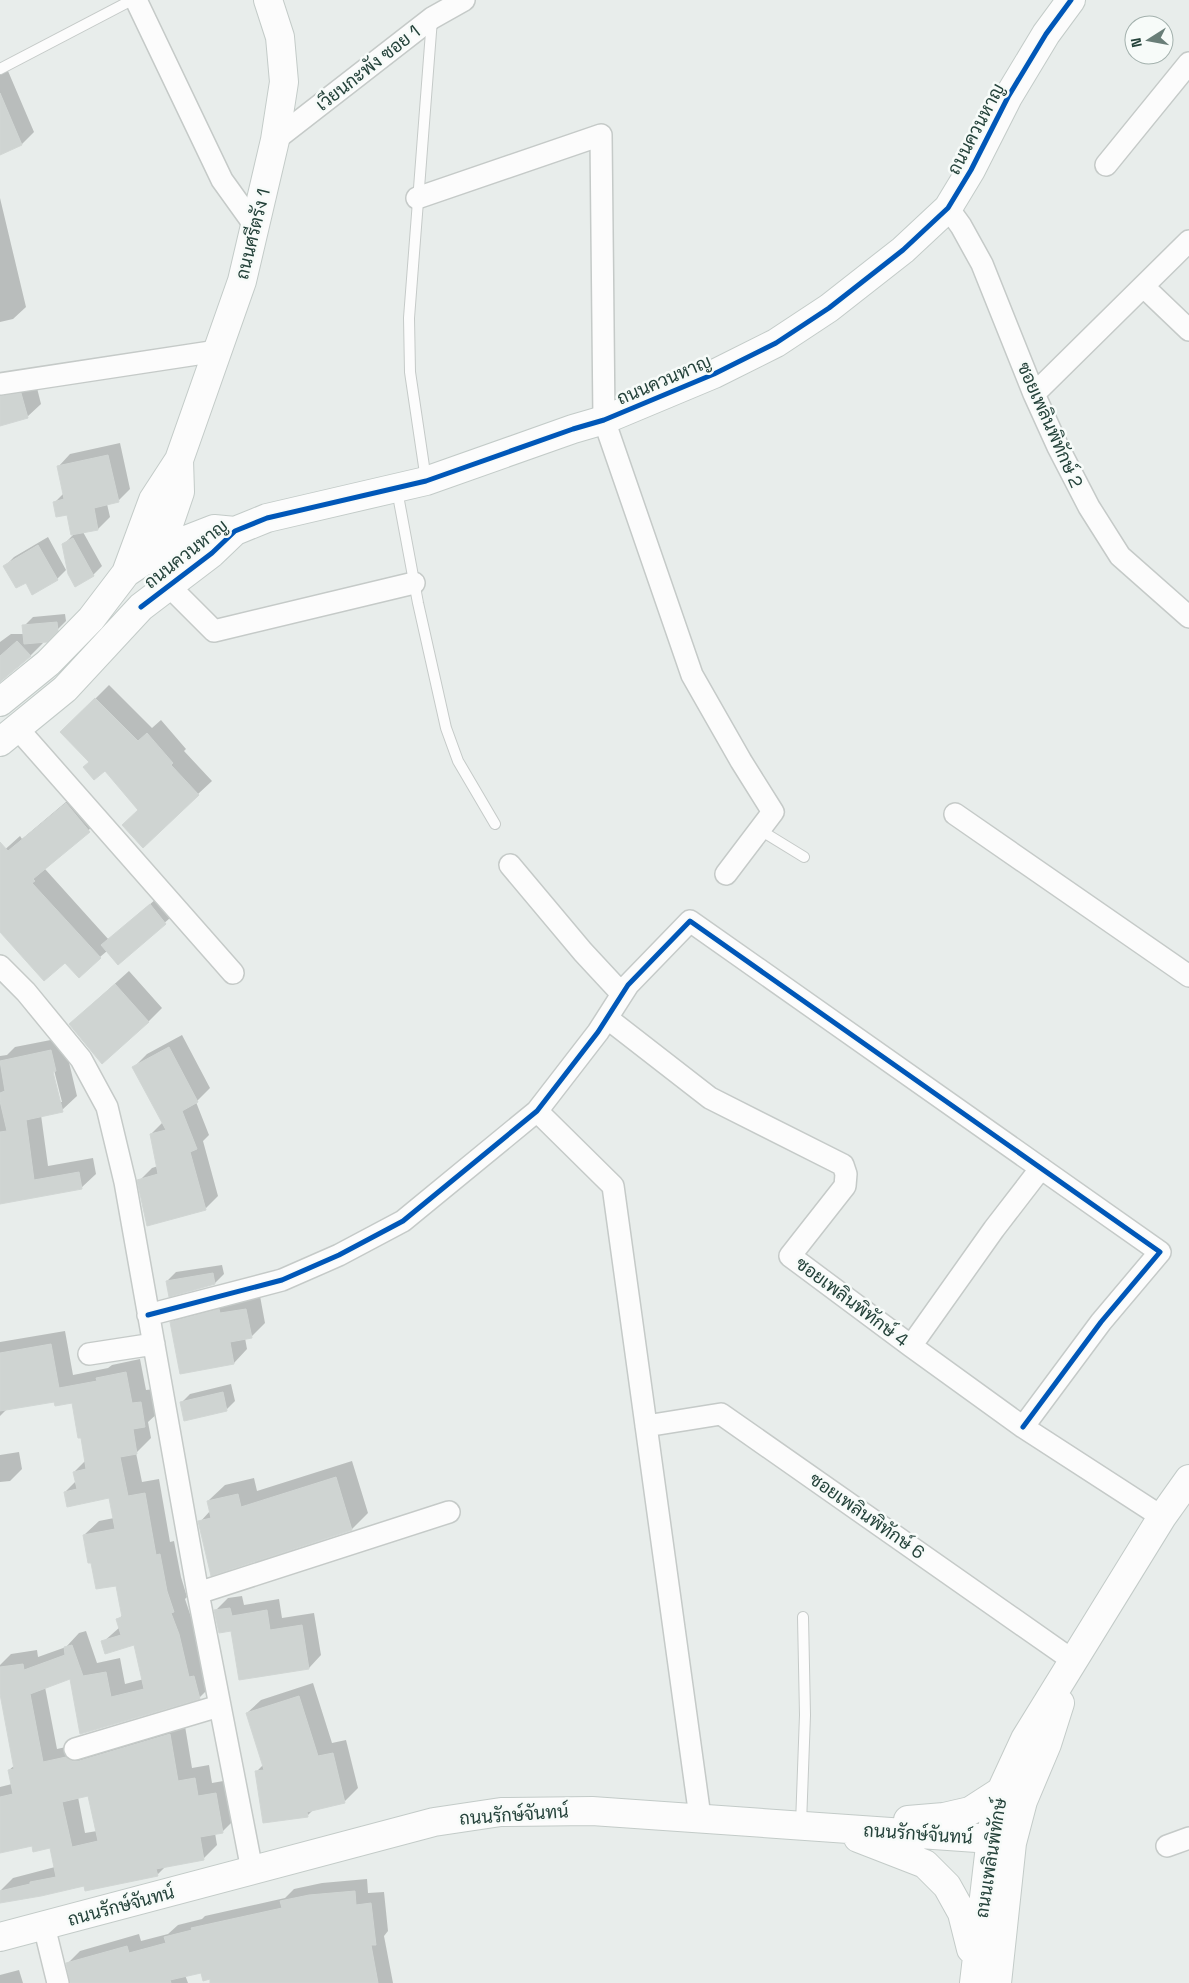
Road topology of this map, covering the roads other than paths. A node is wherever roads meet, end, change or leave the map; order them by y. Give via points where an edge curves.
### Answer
1 (132, 0) edge
2 (136, 0) edge
3 (268, 0) edge
4 (464, 0) edge
5 (1071, 0) edge
6 (432, 18) junction
7 (1189, 62) edge
8 (0, 69) edge
9 (275, 140) junction
10 (1106, 165) dead end
11 (417, 198) junction
12 (948, 208) junction
13 (255, 226) junction
14 (1189, 241) edge
15 (1144, 287) junction
16 (1189, 330) edge
17 (216, 352) junction
18 (0, 384) edge
19 (1034, 394) junction
20 (604, 420) junction
21 (179, 460) junction
22 (426, 481) junction
23 (397, 489) junction
24 (180, 492) junction
25 (224, 530) junction
26 (160, 550) junction
27 (126, 573) junction
28 (414, 583) junction
29 (170, 586) junction
30 (141, 607) junction
31 (1187, 610) edge
32 (0, 702) edge
33 (9, 735) edge
34 (955, 814) dead end
35 (495, 824) dead end
36 (760, 830) junction
37 (804, 857) dead end
38 (510, 865) dead end
39 (726, 874) dead end
40 (0, 966) edge
41 (233, 973) dead end
42 (1189, 976) edge
43 (622, 994) junction
44 (606, 1018) junction
45 (537, 1111) junction
46 (1041, 1168) junction
47 (148, 1315) junction
48 (154, 1344) junction
49 (910, 1346) junction
50 (89, 1354) dead end
51 (646, 1426) junction
52 (1023, 1427) junction
53 (1189, 1479) edge
54 (449, 1512) dead end
55 (1162, 1517) junction
56 (198, 1593) junction
57 (803, 1617) dead end
58 (1075, 1662) junction
59 (219, 1706) junction
60 (75, 1749) dead end
61 (1001, 1791) junction
62 (700, 1817) junction
63 (801, 1825) junction
64 (830, 1827) junction
65 (1189, 1838) edge
66 (1001, 1841) junction
67 (1167, 1846) dead end
68 (252, 1870) junction
69 (44, 1926) junction
70 (0, 1938) edge
71 (982, 1979) edge
72 (58, 1983) edge

1 - 8 lane
2 - 13 street via 222,180
3 - 9 main road, ถนนศรีตรัง 1 via 280,37 284,82
4 - 6 street, เวียนกะพัง ซอย 1
5 - 12 main road, ถนนควนหาญ via 1008,97
6 - 9 street, เวียนกะพัง ซอย 1
6 - 11 lane
7 - 10 street
9 - 13 main road, ถนนศรีตรัง 1
11 - 20 street via 601,135
11 - 22 lane via 409,318 410,372
12 - 19 street, ซอยเพลินพิทักษ์ 2 via 982,264
12 - 20 main road, ถนนควนหาญ via 903,250 829,308 776,343 714,374
13 - 17 main road, ถนนศรีตรัง 1 via 242,281
14 - 15 street
15 - 16 street
15 - 19 street
17 - 18 street
17 - 21 main road, ถนนศรีตรัง 1
19 - 31 street, ซอยเพลินพิทักษ์ 2 via 1089,507 1120,556
20 - 22 main road, ถนนควนหาญ
20 - 36 street via 692,675 774,812
21 - 24 main road, ถนนศรีตรัง 1
21 - 27 main road, ถนนศรีตรัง 1 via 153,500
22 - 23 main road, ถนนควนหาญ
23 - 25 main road, ถนนควนหาญ
23 - 28 lane
24 - 25 main road via 201,521
24 - 26 main road, ถนนศรีตรัง 1
25 - 26 main road, ถนนควนหาญ
25 - 29 main road, ถนนควนหาญ via 212,553
26 - 27 main road, ถนนควนหาญ
26 - 30 main road, ถนนศรีตรัง 1
27 - 32 main road, ถนนควนหาญ via 91,619 48,663
28 - 29 street via 214,630
28 - 35 lane via 446,728 458,761
29 - 30 main road, ถนนควนหาญ
30 - 33 main road, ถนนควนหาญ via 66,689
33 - 41 street
34 - 42 street
36 - 37 lane
36 - 39 street
38 - 43 street
40 - 47 street via 82,1059 107,1107
43 - 44 street
43 - 46 street via 690,921
44 - 45 street
44 - 49 street, ซอยเพลินพิทักษ์ 4 via 710,1098 843,1165 845,1186 790,1256
45 - 47 street via 403,1221 282,1280
45 - 51 street via 613,1186
46 - 49 street
46 - 52 street via 1160,1252 1102,1322
47 - 48 street
48 - 50 street
48 - 56 street
49 - 52 street, ซอยเพลินพิทักษ์ 4
51 - 58 street, ซอยเพลินพิทักษ์ 6 via 720,1414
51 - 62 street
52 - 55 street, ซอยเพลินพิทักษ์ 4
53 - 55 main road, ถนนเพลินพิทักษ์
54 - 56 street
55 - 58 main road, ถนนเพลินพิทักษ์
56 - 59 street
57 - 63 lane via 805,1715
58 - 61 main road, ถนนเพลินพิทักษ์ via 1026,1739
58 - 66 main road, ถนนเพลินพิทักษ์ via 1047,1744 1023,1801
59 - 60 street
59 - 68 street
61 - 64 main road via 970,1810 944,1817
61 - 66 main road, ถนนเพลินพิทักษ์
62 - 63 main road, ถนนรักษ์จันทน์
62 - 68 main road, ถนนรักษ์จันทน์ via 592,1811 501,1812 434,1822
63 - 64 main road, ถนนรักษ์จันทน์
64 - 66 main road, ถนนรักษ์จันทน์
64 - 71 main road via 925,1864 947,1886 962,1913
65 - 67 street
66 - 71 main road, ถนนเพลินพิทักษ์
68 - 69 main road, ถนนรักษ์จันทน์
69 - 70 main road, ถนนรักษ์จันทน์
69 - 72 street

